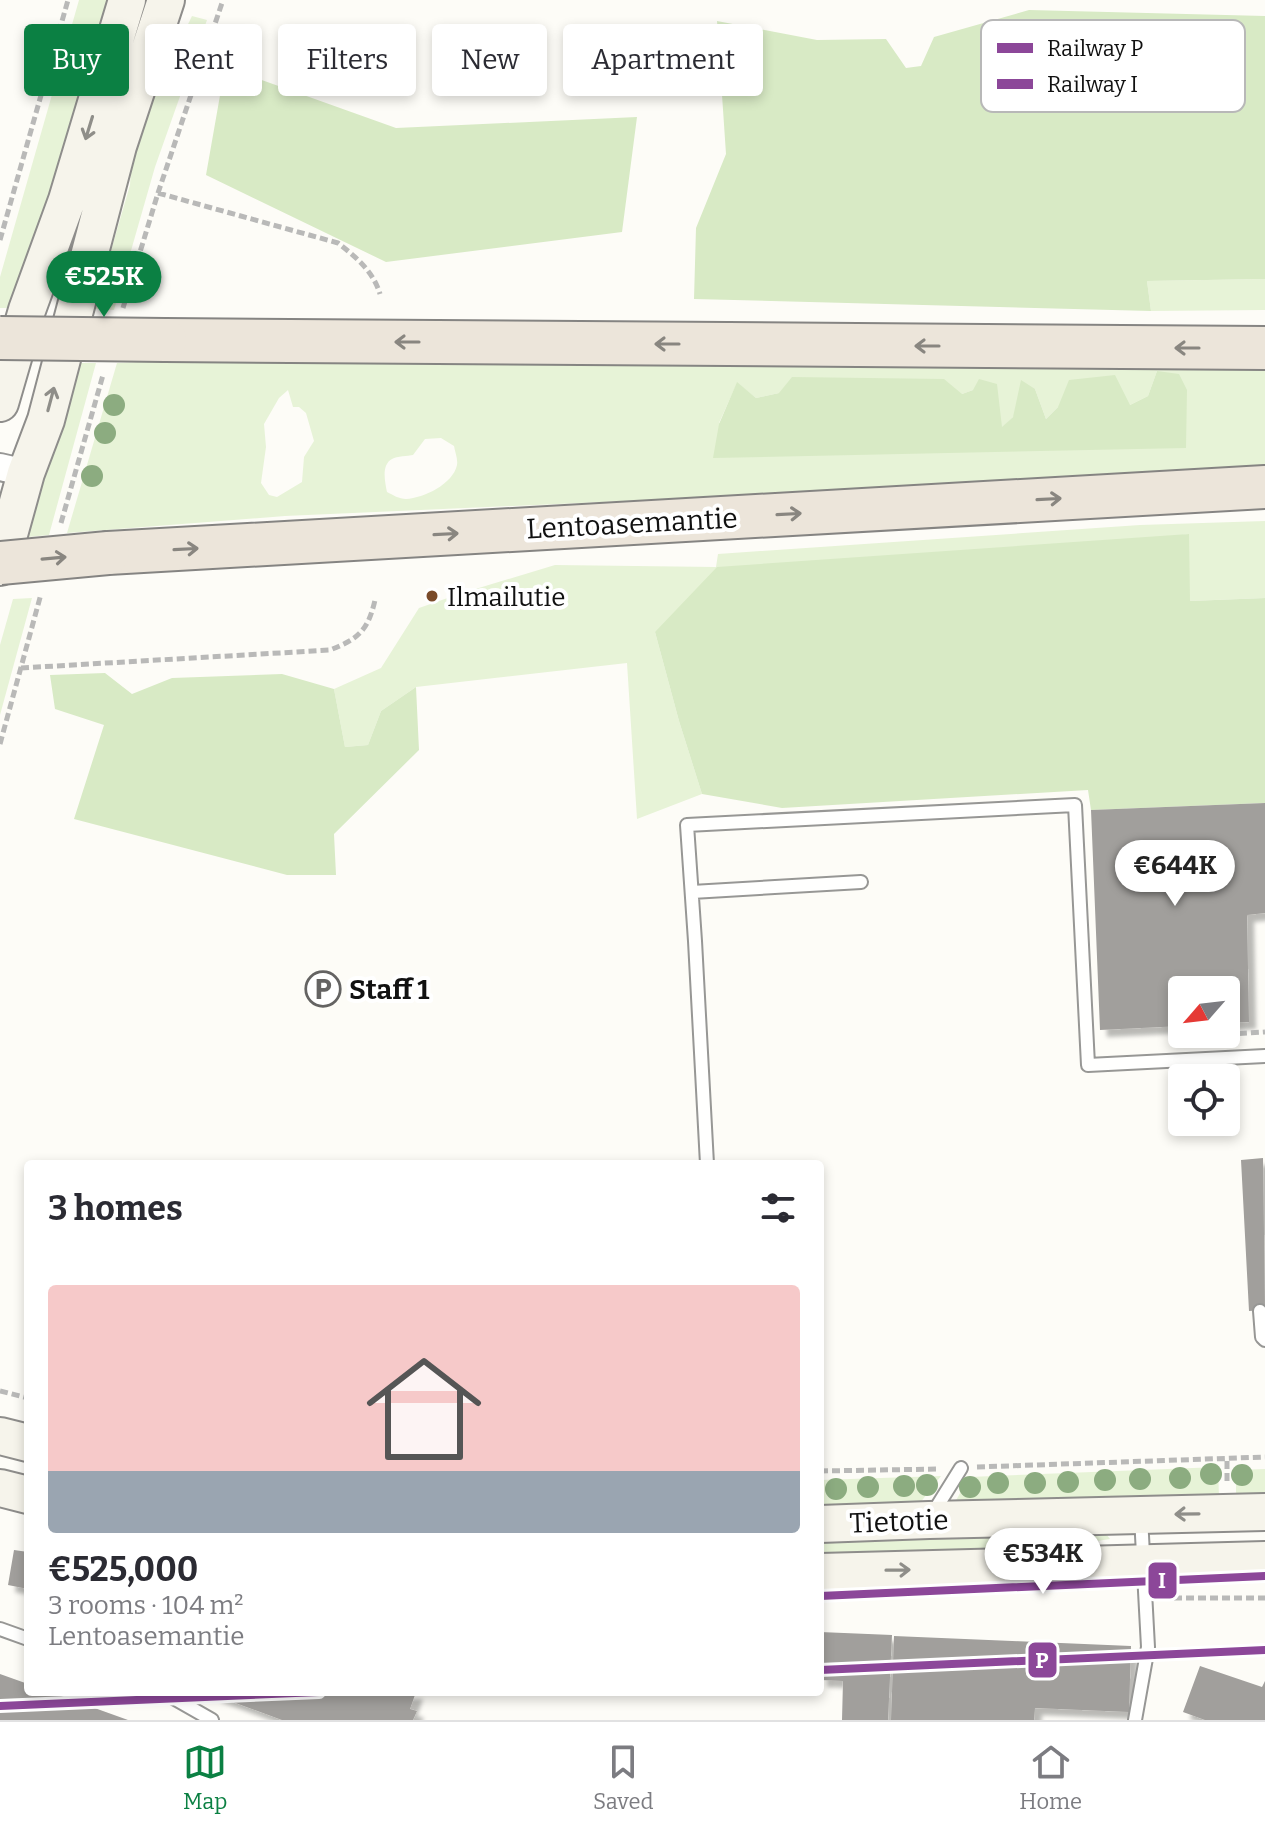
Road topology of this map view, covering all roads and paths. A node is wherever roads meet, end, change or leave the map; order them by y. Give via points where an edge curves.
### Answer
1 (68, 0) edge
2 (127, 0) edge
3 (166, 0) edge
4 (158, 193) dead end
5 (0, 240) edge
6 (380, 294) dead end
7 (0, 338) edge
8 (1265, 348) edge
9 (0, 403) edge
10 (13, 470) edge
11 (1257, 490) edge
12 (0, 565) edge
13 (375, 600) dead end
14 (21, 668) dead end
15 (861, 882) dead end
16 (692, 892) junction
17 (1265, 1056) edge
18 (707, 1160) edge
19 (1260, 1311) dead end
20 (1265, 1340) edge
21 (0, 1391) edge
22 (24, 1397) edge
23 (0, 1436) edge
24 (24, 1442) edge
25 (1265, 1457) edge
26 (961, 1468) junction
27 (824, 1471) edge
28 (0, 1488) edge
29 (24, 1494) edge
30 (1265, 1512) edge
31 (1140, 1515) junction
32 (929, 1520) junction
33 (824, 1524) edge
34 (1265, 1560) edge
35 (1143, 1563) junction
36 (824, 1572) edge
37 (1227, 1598) dead end
38 (1265, 1598) edge
39 (0, 1629) edge
40 (24, 1638) edge
41 (170, 1696) edge
42 (212, 1720) edge
43 (1135, 1720) edge

1 - 5 path
2 -> 9 main road
10 -> 3 main road via 46,420 118,146
4 - 6 path via 338,243 360,261
8 -> 7 highway, bridge
10 - 12 main road
12 -> 11 highway, Lentoasemantie, bridge via 108,553
13 - 14 path via 361,634 330,650
15 - 16 lane
16 - 17 lane via 687,825 1075,805 1088,1065
16 - 18 lane
19 - 20 lane
21 - 22 path
23 - 24 main road
25 - 26 path
26 - 27 path
26 - 32 lane
28 - 29 main road
30 -> 31 main road, Tietotie
31 - 32 main road, Tietotie
31 - 35 lane
32 - 33 main road, Tietotie
34 - 35 main road, Tietotie
36 -> 35 main road, Tietotie
35 - 43 lane via 1148,1647
37 - 38 path
39 - 40 lane
41 - 42 lane

